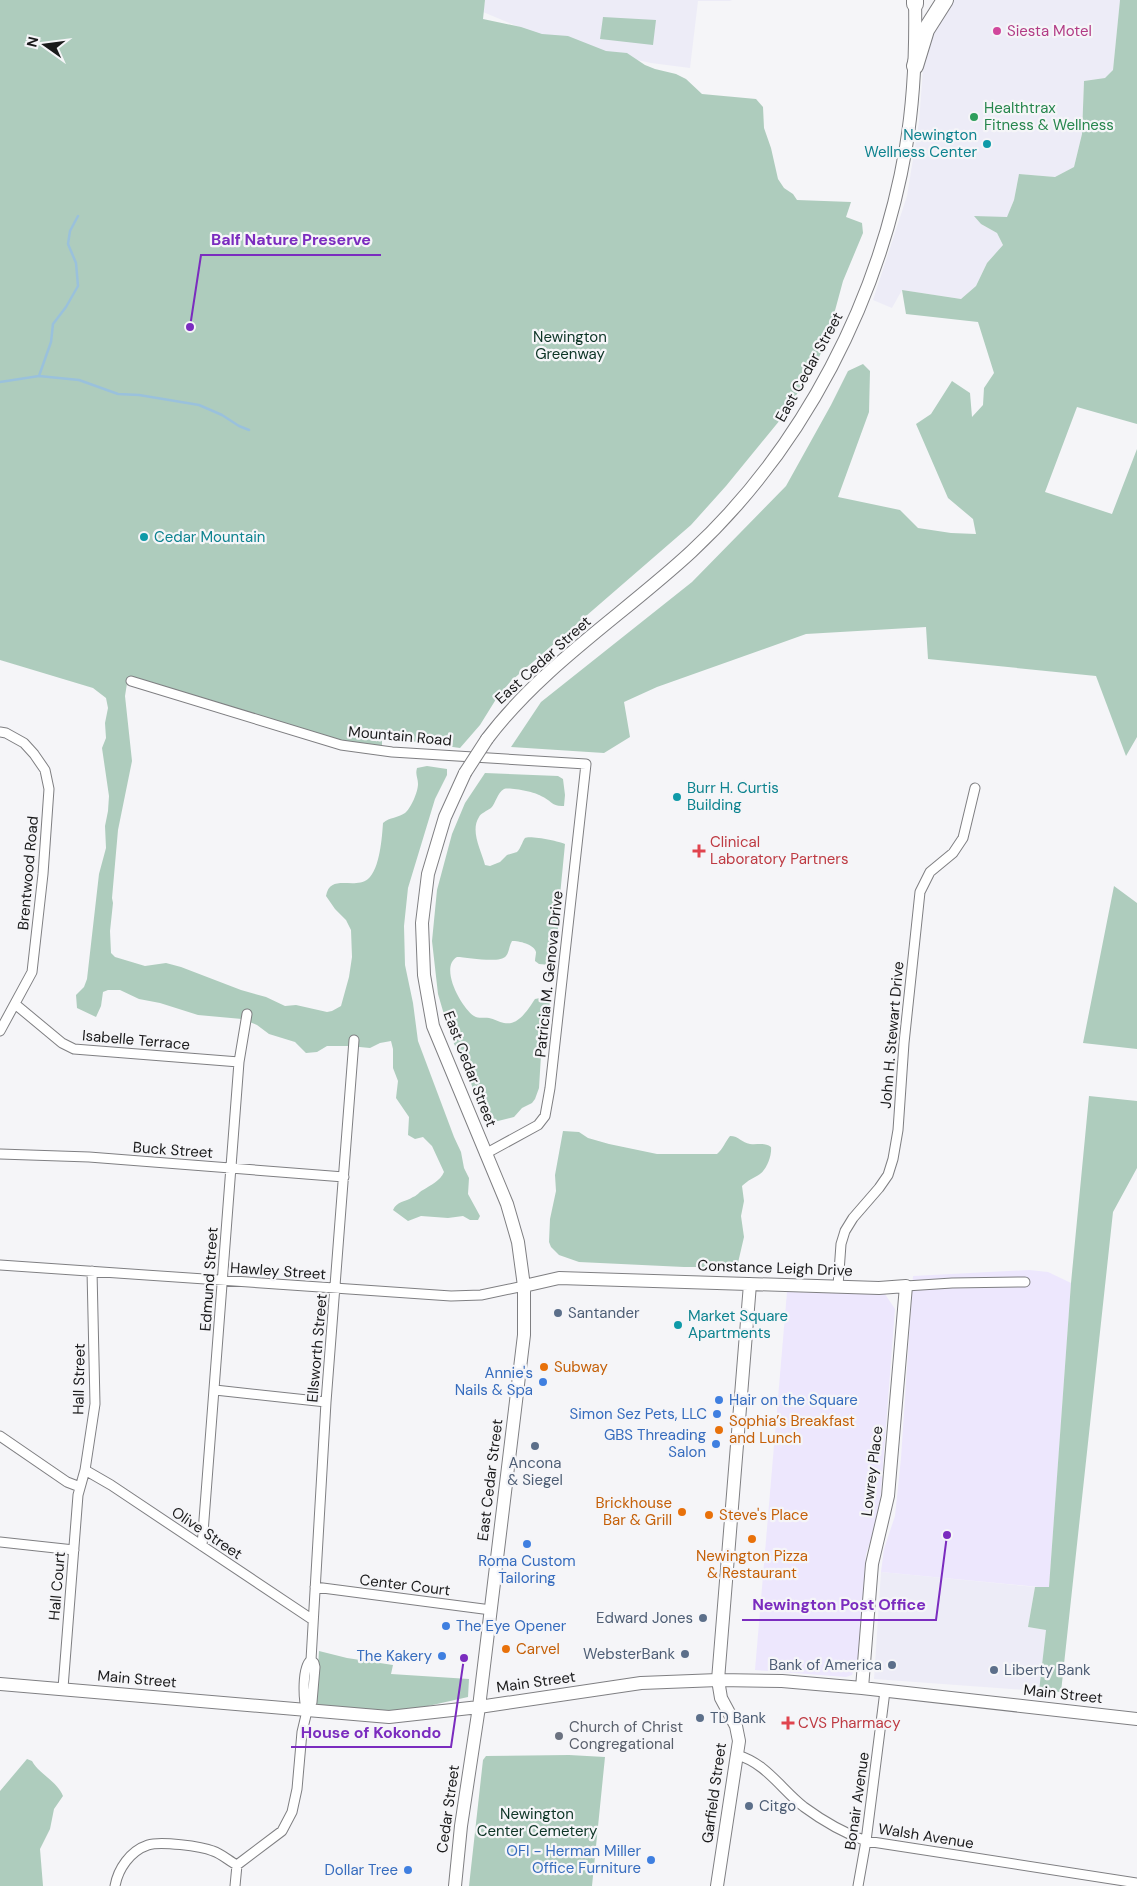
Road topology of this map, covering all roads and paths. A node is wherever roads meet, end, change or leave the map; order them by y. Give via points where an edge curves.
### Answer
1 (944, 0) edge
2 (915, 1) edge
3 (914, 66) junction
4 (130, 681) dead end
5 (0, 732) edge
6 (586, 764) joint
7 (975, 788) dead end
8 (15, 1004) junction
9 (247, 1014) dead end
10 (0, 1031) edge
11 (354, 1040) dead end
12 (239, 1062) junction
13 (0, 1154) edge
14 (485, 1154) junction
15 (231, 1168) junction
16 (344, 1177) junction
17 (0, 1265) edge
18 (92, 1271) junction
19 (224, 1281) junction
20 (1025, 1282) dead end
21 (750, 1284) junction
22 (524, 1286) junction
23 (838, 1286) junction
24 (906, 1286) junction
25 (336, 1289) junction
26 (215, 1390) junction
27 (326, 1402) junction
28 (0, 1436) edge
29 (85, 1470) junction
30 (80, 1487) junction
31 (0, 1542) edge
32 (202, 1546) junction
33 (74, 1550) junction
34 (315, 1587) junction
35 (491, 1610) junction
36 (313, 1620) junction
37 (718, 1680) junction
38 (0, 1684) edge
39 (63, 1688) junction
40 (862, 1688) junction
41 (885, 1690) junction
42 (479, 1706) junction
43 (307, 1711) junction
44 (1137, 1719) edge
45 (737, 1755) junction
46 (866, 1840) junction
47 (237, 1865) junction
48 (1137, 1883) edge
49 (115, 1886) edge
50 (235, 1886) edge
51 (455, 1886) edge
52 (717, 1886) edge
53 (858, 1886) edge

1 - 3 highway via 926,30
2 - 3 main road, East Cedar Street
3 - 14 main road, East Cedar Street, bridge via 906,147 879,253 847,334 797,424 753,485 703,540 512,709 465,773 445,816 430,866 422,918 425,988 433,1026
4 - 6 street, Mountain Road via 341,745 392,752
5 - 8 street, Brentwood Road via 24,743 34,754 44,770 49,789 32,972
6 - 14 street, Patricia M. Genova Drive via 546,1112 533,1129
7 - 23 street, John H. Stewart Drive via 964,838 956,850 930,872 920,892 894,1159 888,1174 844,1230
8 - 10 street, Brentwood Road
8 - 12 street, Isabelle Terrace via 62,1043 74,1049
9 - 12 street, Edmund Street
11 - 16 street, Ellsworth Street
12 - 15 street, Edmund Street
13 - 15 street, Buck Street
14 - 22 main road, East Cedar Street via 507,1204 518,1242
15 - 16 street, Buck Street
15 - 19 street, Edmund Street
16 - 25 street, Ellsworth Street
17 - 18 street, Hawley Street
18 - 19 street, Hawley Street
18 - 29 street, Hall Street via 95,1404
19 - 25 street, Hawley Street
19 - 26 street, Edmund Street
20 - 24 street, Constance Leigh Drive
21 - 22 main road, Constance Leigh Drive via 560,1278
21 - 23 main road, Constance Leigh Drive
21 - 37 main road, Garfield Street
22 - 25 street, Hawley Street via 481,1295 451,1296
22 - 35 main road, East Cedar Street via 524,1335
23 - 24 main road, Constance Leigh Drive
24 - 40 main road, Lowrey Place via 888,1496 873,1561
25 - 27 street, Ellsworth Street
26 - 27 street
26 - 32 street, Edmund Street
27 - 34 street, Ellsworth Street
28 - 30 street via 67,1482
29 - 30 street, Hall Street
29 - 32 street, Olive Street
30 - 33 street, Hall Court
31 - 33 street
32 - 36 street, Olive Street
33 - 39 street, Hall Court
34 - 35 street, Center Court
34 - 36 street, Ellsworth Street
35 - 42 main road, East Cedar Street
36 - 43 street, Ellsworth Street via 304,1692
37 - 40 main road, Main Street via 782,1681
37 - 42 main road, Main Street via 641,1683
37 - 45 main road, Garfield Street via 721,1698 738,1732
38 - 39 main road, Main Street
39 - 43 main road, Main Street
40 - 41 main road, Main Street
41 - 44 main road, Main Street
41 - 46 street, Bonair Avenue
42 - 43 main road, Main Street via 389,1717
42 - 51 main road, Cedar Street
43 - 47 street, Ellsworth Street via 292,1812 282,1830
45 - 46 street, Walsh Avenue via 758,1764 805,1808 837,1828
45 - 52 main road, Garfield Street
46 - 48 street, Walsh Avenue
46 - 53 street, Bonair Avenue
47 - 49 street via 213,1851 188,1844 148,1844 130,1856 118,1873
47 - 50 street

